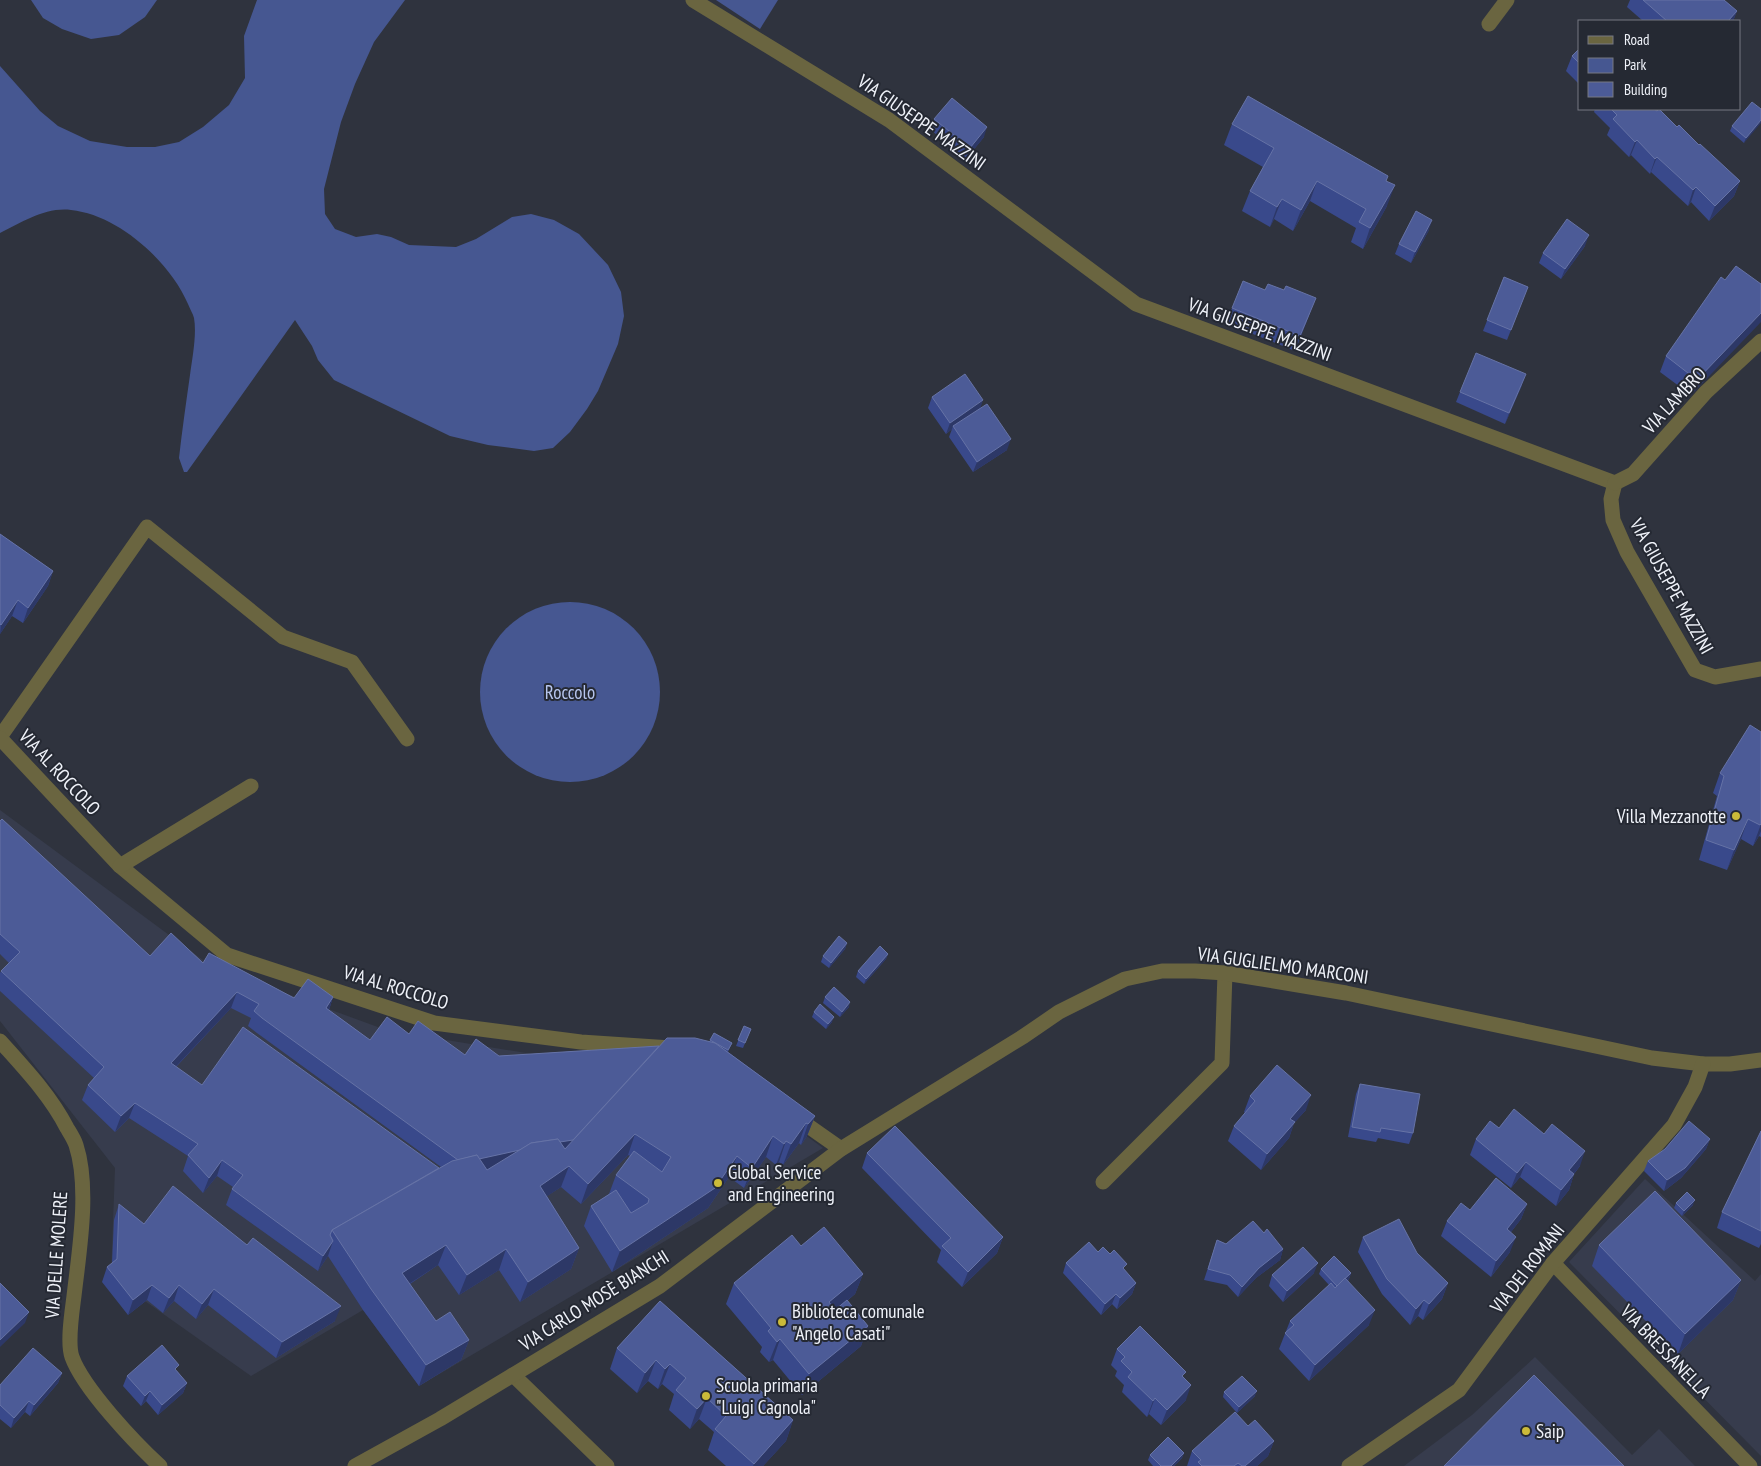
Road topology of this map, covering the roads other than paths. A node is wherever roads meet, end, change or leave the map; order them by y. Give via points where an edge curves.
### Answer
1 (693, 0) edge
2 (1507, 0) edge
3 (1489, 24) dead end
4 (1759, 346) edge
5 (1615, 483) junction
6 (1761, 669) edge
7 (0, 737) edge
8 (407, 739) dead end
9 (251, 786) dead end
10 (120, 866) junction
11 (1225, 973) junction
12 (0, 1041) edge
13 (684, 1051) edge
14 (1761, 1060) edge
15 (1703, 1064) junction
16 (779, 1105) edge
17 (841, 1149) junction
18 (1103, 1182) dead end
19 (1553, 1263) junction
20 (513, 1375) junction
21 (160, 1466) edge
22 (356, 1466) edge
23 (607, 1466) edge
24 (1349, 1466) edge
25 (1750, 1466) edge

1 - 5 street, VIA GIUSEPPE MAZZINI via 890,120 1136,304
2 - 3 street
4 - 5 street, VIA LAMBRO via 1706,392 1633,474
5 - 6 street, VIA GIUSEPPE MAZZINI via 1611,499 1613,520 1627,552 1695,670 1715,677
7 - 8 street, VIA AL ROCCOLO via 147,527 282,637 352,662
7 - 10 street, VIA AL ROCCOLO
9 - 10 street
10 - 13 street, VIA AL ROCCOLO via 227,955 434,1023 581,1042
11 - 15 street, VIA GUGLIELMO MARCONI via 1346,993 1652,1058
11 - 17 street, VIA GUGLIELMO MARCONI via 1162,971 1125,979 1059,1012
11 - 18 street via 1222,1063
12 - 21 street, VIA DELLE MOLERE via 45,1092 76,1145 82,1176 82,1207 71,1317 72,1356 93,1392
14 - 15 street, VIA GUGLIELMO MARCONI
15 - 19 street, VIA DEI ROMANI via 1695,1087 1674,1124
16 - 17 street
17 - 20 street, VIA CARLO MOSÈ BIANCHI via 660,1286
19 - 24 street, VIA DEI ROMANI via 1459,1390
19 - 25 street, VIA BRESSANELLA
20 - 22 street, VIA CARLO MOSÈ BIANCHI
20 - 23 street

